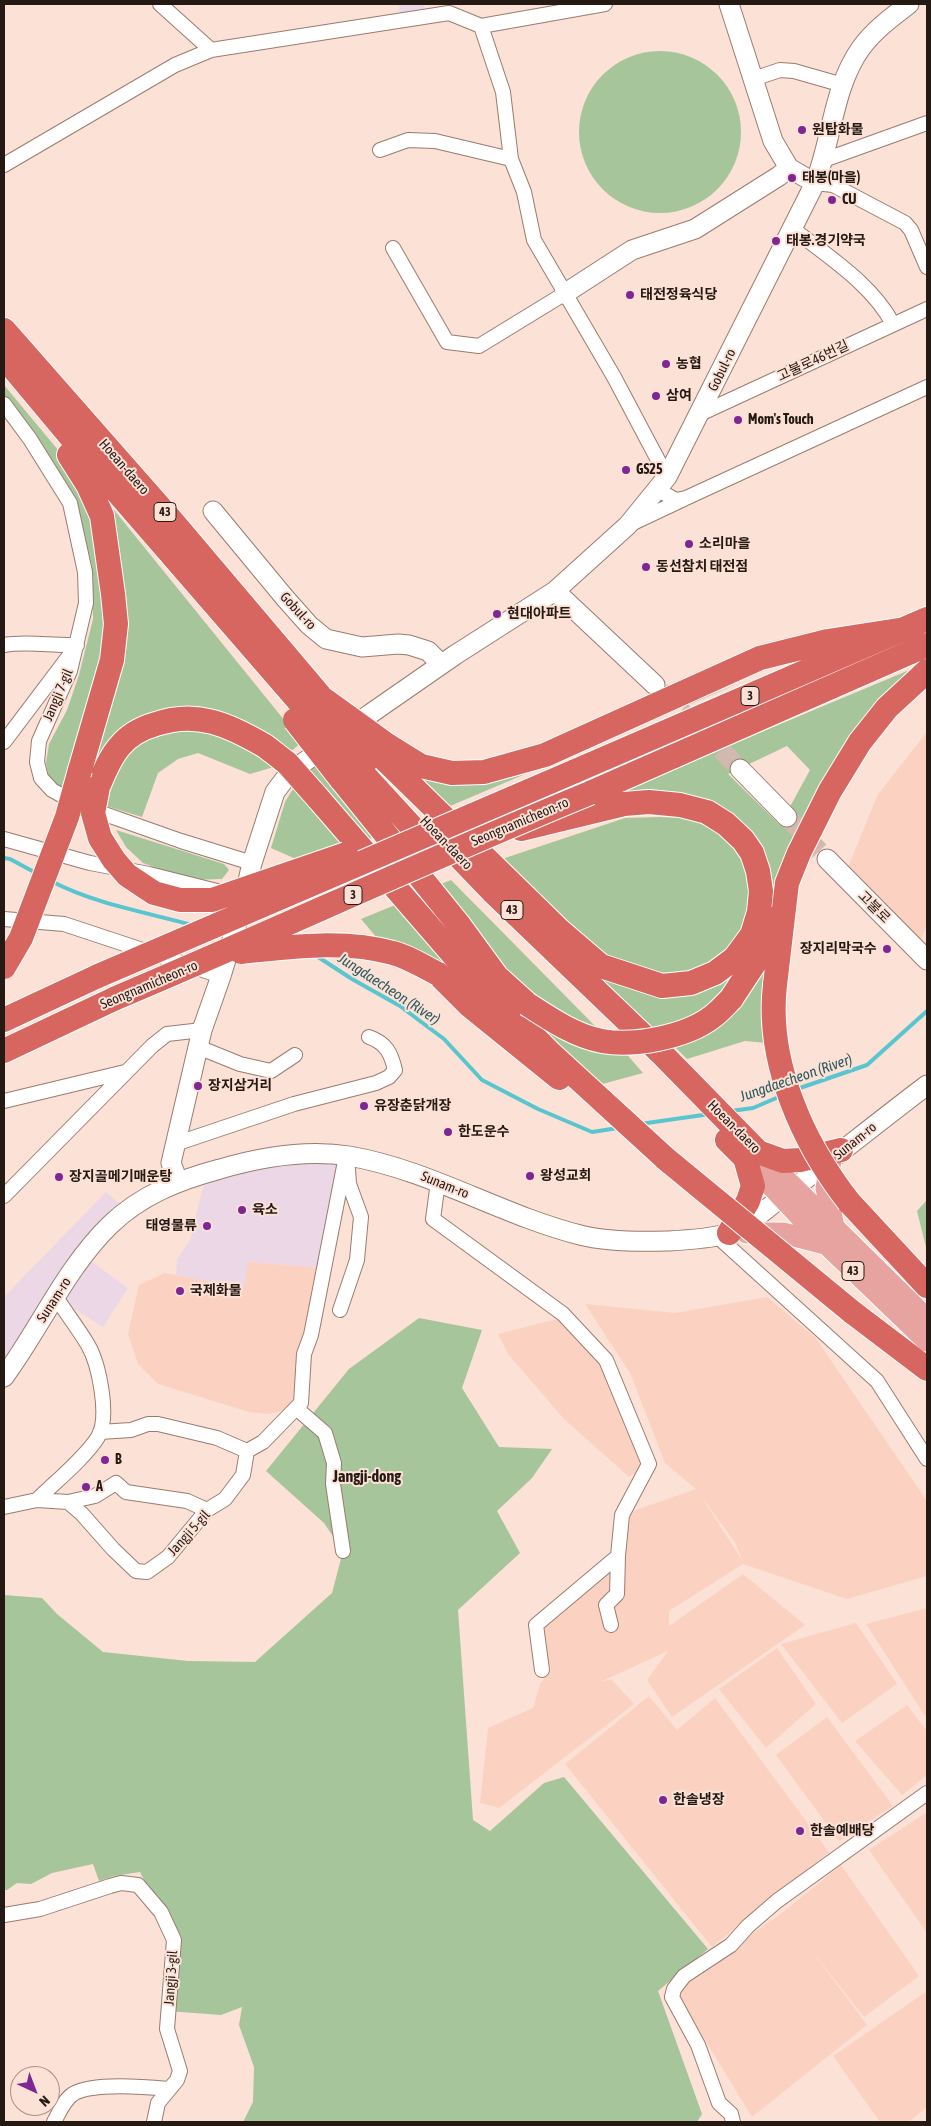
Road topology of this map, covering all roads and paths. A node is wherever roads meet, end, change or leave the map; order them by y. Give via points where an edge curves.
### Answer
1 (160, 4) edge
2 (460, 4) edge
3 (605, 4) edge
4 (729, 4) edge
5 (909, 4) edge
6 (462, 18) junction
7 (481, 26) junction
8 (211, 50) junction
9 (753, 79) junction
10 (843, 85) junction
11 (927, 122) edge
12 (380, 150) dead end
13 (511, 158) junction
14 (824, 160) junction
15 (4, 165) edge
16 (789, 168) junction
17 (815, 183) junction
18 (792, 228) junction
19 (393, 248) dead end
20 (927, 267) edge
21 (564, 294) junction
22 (927, 309) edge
23 (893, 324) junction
24 (4, 330) edge
25 (6, 360) edge
26 (927, 387) edge
27 (4, 404) edge
28 (700, 414) junction
29 (662, 483) junction
30 (686, 498) junction
31 (213, 510) dead end
32 (628, 525) junction
33 (555, 591) junction
34 (927, 619) edge
35 (905, 629) junction
36 (4, 645) edge
37 (76, 645) junction
38 (927, 645) edge
39 (441, 664) junction
40 (927, 671) edge
41 (655, 685) tunnel mouth
42 (308, 710) junction
43 (4, 742) edge
44 (366, 760) junction
45 (740, 769) tunnel mouth
46 (508, 799) junction
47 (594, 802) junction
48 (787, 817) tunnel mouth
49 (4, 839) edge
50 (827, 859) tunnel mouth
51 (252, 863) junction
52 (787, 883) junction
53 (243, 903) junction
54 (4, 920) edge
55 (925, 957) edge
56 (221, 965) junction
57 (4, 967) edge
58 (4, 1020) edge
59 (369, 1037) dead end
60 (200, 1038) junction
61 (4, 1051) edge
62 (295, 1055) dead end
63 (543, 1057) junction
64 (126, 1072) junction
65 (927, 1085) edge
66 (4, 1101) edge
67 (175, 1144) junction
68 (752, 1155) junction
69 (346, 1156) junction
70 (836, 1156) junction
71 (178, 1181) junction
72 (438, 1182) junction
73 (789, 1192) junction
74 (4, 1196) edge
75 (723, 1234) junction
76 (830, 1236) junction
77 (927, 1286) edge
78 (56, 1297) junction
79 (340, 1310) dead end
80 (927, 1319) edge
81 (927, 1341) edge
82 (927, 1369) edge
83 (4, 1377) edge
84 (296, 1408) junction
85 (100, 1432) junction
86 (246, 1451) junction
87 (927, 1459) edge
88 (37, 1500) junction
89 (68, 1502) junction
90 (4, 1507) edge
91 (207, 1510) junction
92 (343, 1551) dead end
93 (618, 1556) junction
94 (611, 1625) dead end
95 (542, 1670) dead end
96 (927, 1793) edge
97 (4, 1915) edge
98 (170, 2089) junction
99 (54, 2122) edge
100 (154, 2122) edge
101 (733, 2122) edge

1 - 8 street
2 - 6 street
3 - 7 street
4 - 9 street
5 - 10 street, Gobul-ro via 871,36
6 - 7 street
6 - 8 street via 449,14
7 - 13 street via 503,92
8 - 15 street via 175,65
9 - 10 street via 780,70
9 - 16 street via 773,141
10 - 14 street, Gobul-ro
11 - 14 street
12 - 13 street via 408,140 435,141
13 - 21 street via 524,192 534,240
14 - 17 street, Gobul-ro
16 - 17 street
16 - 21 street via 695,229 632,250
17 - 18 street, Gobul-ro
17 - 20 street via 833,185 904,223 911,230
18 - 23 street via 871,292
18 - 28 street, Gobul-ro
19 - 21 street via 447,342 479,346
21 - 29 street via 614,376
22 - 23 street, 고불로46번길
23 - 28 street, 고불로46번길
24 - 42 highway, Hoean-daero / 43 via 172,521
25 - 42 highway, Hoean-daero
25 - 57 highway, bridge via 88,485 102,516 116,624 112,660 67,817 21,938
26 - 30 street
27 - 37 street, Jangji 7-gil via 70,503 85,572 86,603
28 - 29 street, Gobul-ro
29 - 30 street via 676,500
29 - 32 street, Gobul-ro
30 - 32 street
31 - 39 street, Gobul-ro via 308,625 326,638 362,647 410,645 428,651
32 - 33 street, Gobul-ro
33 - 39 street, Gobul-ro
33 - 41 street
34 - 35 highway, Seongnamicheon-ro / 3
35 - 44 highway via 828,641 760,658 544,755 484,772 452,773
35 - 46 highway, Seongnamicheon-ro / 3, bridge
36 - 37 street via 22,642
37 - 43 street
37 - 51 street, Jangji 7-gil via 70,671 39,741 37,762 41,778 52,790 79,805
38 - 47 highway, Seongnamicheon-ro / 3
39 - 51 street, Gobul-ro via 286,776 275,792
40 - 52 highway via 887,708 860,742 830,791
42 - 44 highway, bridge
42 - 44 highway, bridge
44 - 47 highway via 601,966 662,986 692,983 715,973 735,958 752,935 761,890 752,853 743,840 706,812 680,805
44 - 52 highway, bridge via 459,925 497,977 548,1018 602,1041 658,1040 711,1018 731,999 760,955
44 - 68 highway, Hoean-daero / 43 via 402,818 474,893 654,1056
45 - 48 street
46 - 58 highway, Seongnamicheon-ro / 3, bridge via 98,976
46 - 63 highway, bridge via 212,900 180,900 154,893 127,876 100,838 93,813 98,787 107,766 120,746 141,729 171,719 202,718 236,729 287,763 317,797 458,959
47 - 56 highway, Seongnamicheon-ro / 3, bridge via 478,839
49 - 53 street via 90,863 149,874
50 - 55 street, 고불로
51 - 53 street
52 - 77 highway, bridge via 773,1003 777,1045 785,1078 807,1137 829,1176
53 - 56 street, bridge
54 - 56 street via 64,924
56 - 60 street
56 - 61 highway, Seongnamicheon-ro / 3, bridge via 116,998
56 - 63 highway, bridge via 307,945 342,944 395,953 438,974 470,1006
59 - 67 street via 380,1041 392,1056 395,1070 389,1077 376,1084 294,1104
60 - 62 street via 240,1064 271,1071
60 - 64 street via 167,1034
60 - 67 street
63 - 82 highway, bridge via 852,1312
64 - 66 street
64 - 74 street
65 - 70 street, Sunam-ro
67 - 71 street via 171,1163
68 - 70 highway via 783,1161
68 - 73 main road, Hoean-daero / 43
68 - 75 highway via 753,1186 748,1201
69 - 71 street, Sunam-ro via 304,1154 262,1158
69 - 72 street, Sunam-ro via 396,1167
69 - 79 street via 349,1184 361,1217 357,1260
69 - 84 street via 311,1335 304,1354 301,1403
70 - 73 street, Sunam-ro
70 - 76 main road via 826,1188
71 - 78 street, Sunam-ro via 148,1197 111,1224 88,1250
72 - 75 street, Sunam-ro via 581,1236 630,1242 678,1241
72 - 93 street via 433,1219 563,1314 606,1360 649,1464 622,1516
73 - 75 street, Sunam-ro via 760,1214
73 - 76 main road, Hoean-daero / 43
75 - 76 main road via 783,1232
75 - 87 street via 877,1381
76 - 80 main road, Hoean-daero / 43
76 - 81 main road, Hoean-daero / 43
78 - 83 street, Sunam-ro
78 - 85 street via 89,1346 103,1392 104,1419
84 - 86 street via 263,1442
84 - 92 street via 325,1433 334,1464 333,1484
85 - 86 street via 158,1424 217,1438
85 - 88 street via 74,1464
86 - 91 street, Jangji 5-gil via 243,1475 224,1499
88 - 89 street
88 - 90 street
89 - 91 street via 95,1496 116,1483 126,1492 187,1500
89 - 91 street, Jangji 5-gil via 136,1571 147,1572 168,1557
93 - 94 street via 616,1594 606,1605
93 - 95 street via 536,1624
96 - 101 street via 776,1902 731,1945 684,1976 674,1990 672,1997 698,2044 719,2103 732,2114
97 - 98 street, Jangji 3-gil via 40,1909 121,1883 138,1885 161,1912 174,1940 167,2029 180,2071
98 - 99 street via 136,2086 75,2092 67,2099
98 - 100 street, Jangji 3-gil via 158,2103

